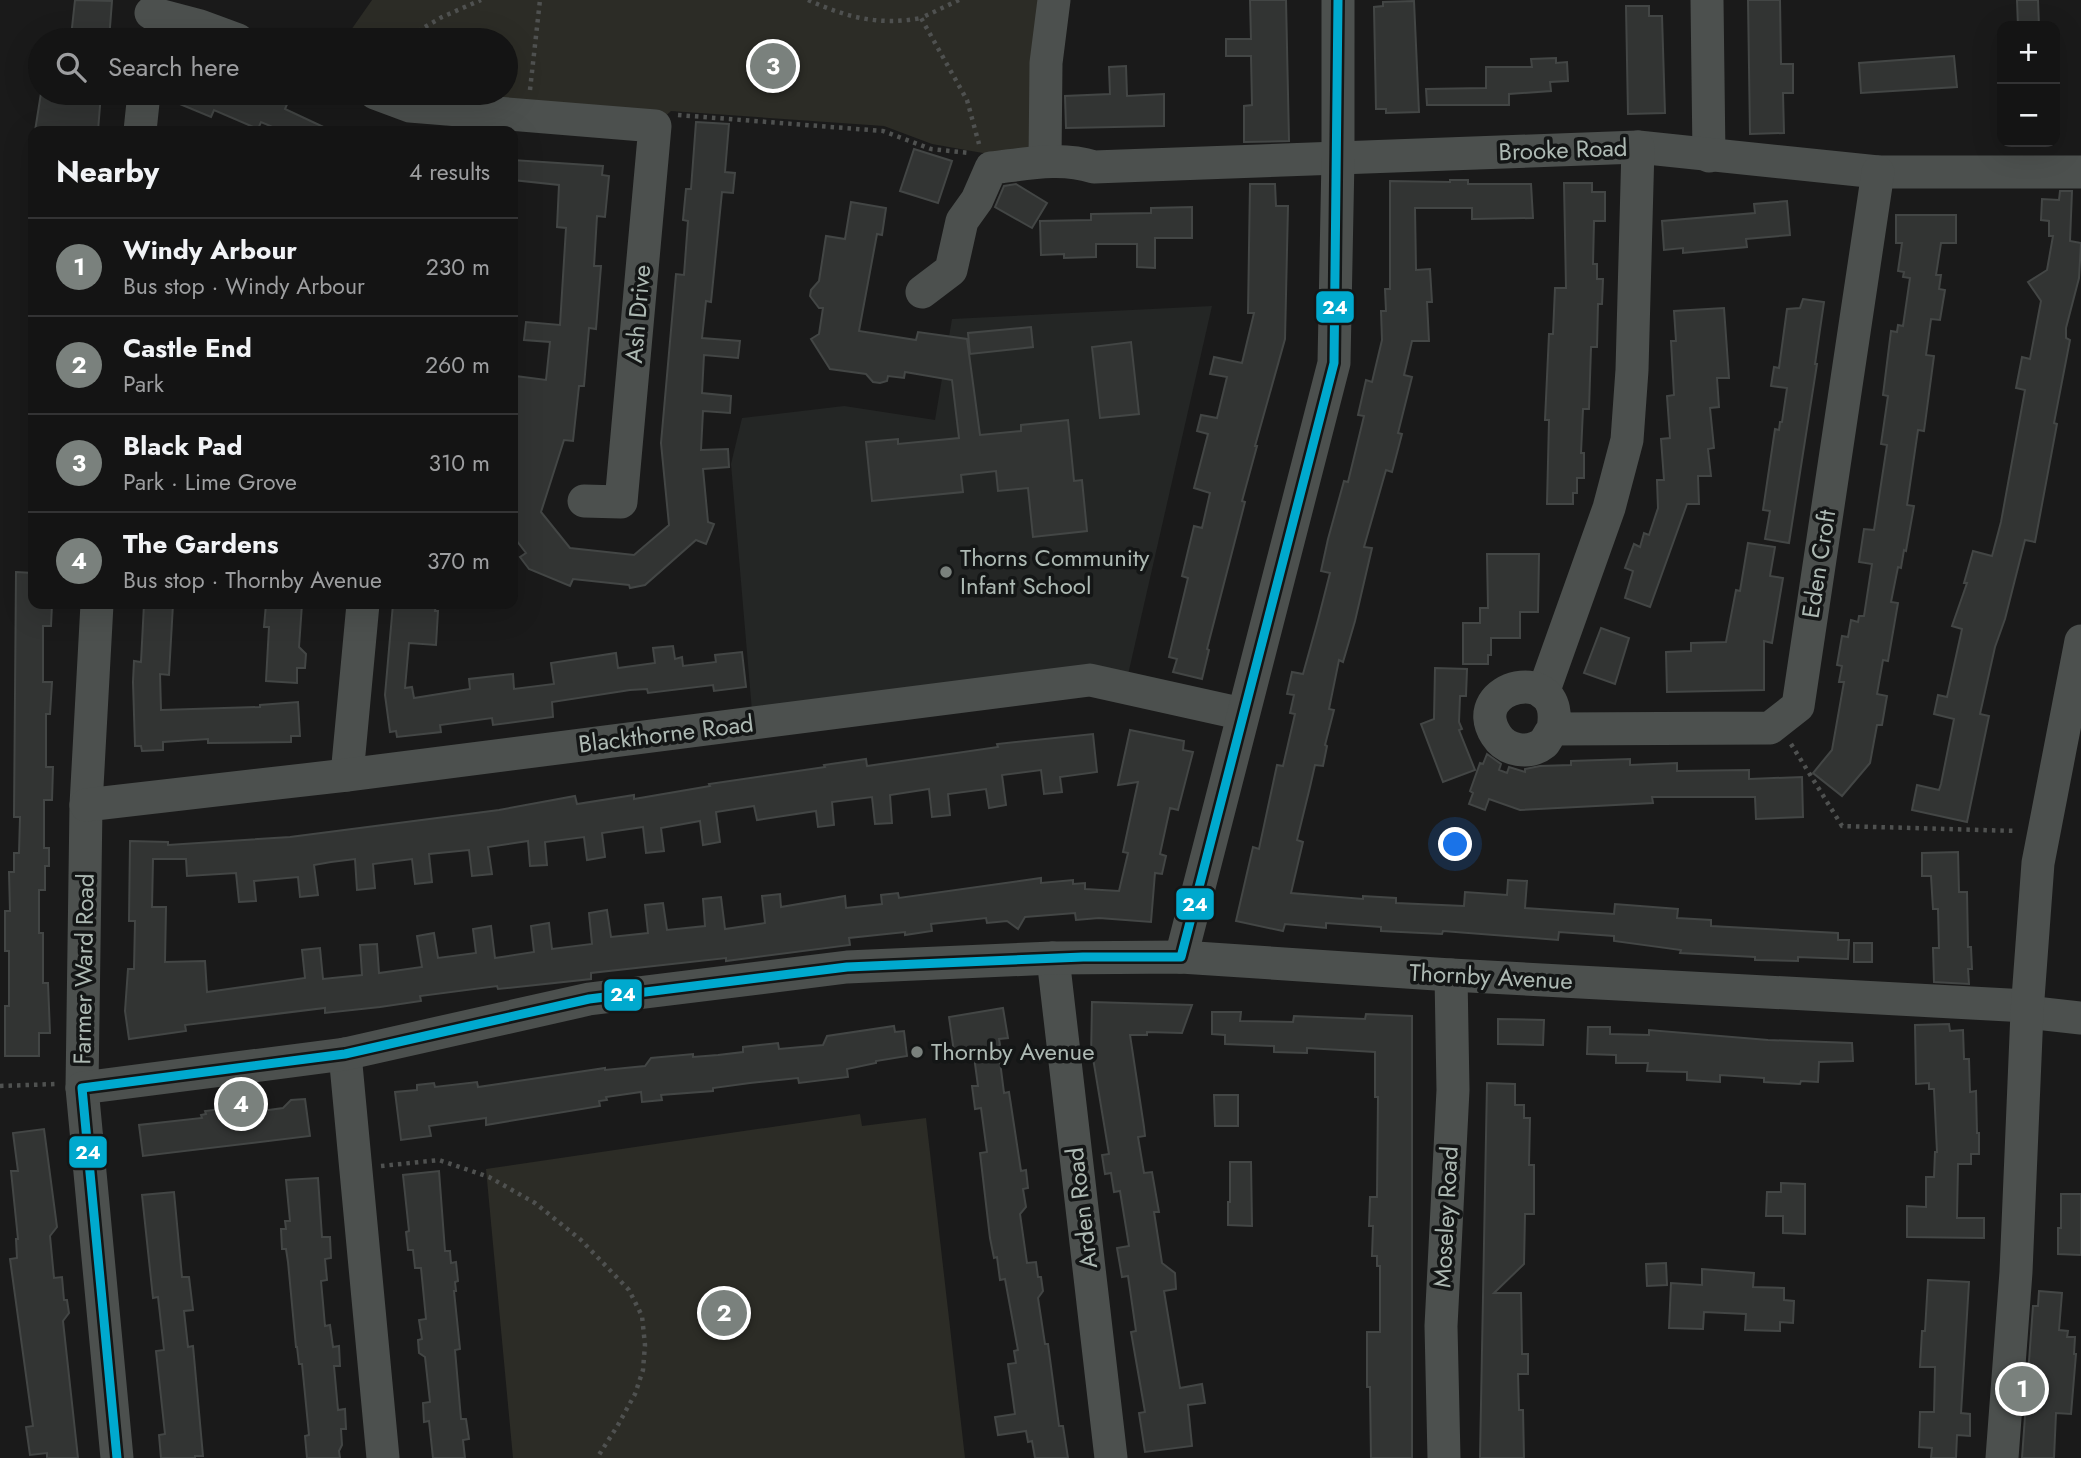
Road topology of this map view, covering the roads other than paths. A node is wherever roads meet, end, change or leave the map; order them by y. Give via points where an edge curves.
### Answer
1 (1054, 0) edge
2 (1338, 0) edge
3 (1707, 0) edge
4 (151, 18) edge
5 (205, 28) edge
6 (143, 105) edge
7 (391, 105) edge
8 (409, 119) edge
9 (141, 126) edge
10 (1638, 147) junction
11 (1709, 156) junction
12 (1338, 158) junction
13 (1045, 161) junction
14 (1878, 172) junction
15 (2081, 172) edge
16 (922, 292) dead end
17 (584, 501) dead end
18 (97, 609) edge
19 (363, 609) edge
20 (2081, 640) edge
21 (1543, 692) junction
22 (1243, 714) junction
23 (1553, 729) junction
24 (347, 775) junction
25 (86, 805) junction
26 (1181, 957) junction
27 (1053, 958) junction
28 (1451, 975) junction
29 (2027, 1009) junction
30 (2081, 1018) edge
31 (345, 1054) junction
32 (82, 1088) junction
33 (117, 1458) edge
34 (383, 1458) edge
35 (1111, 1458) edge
36 (1444, 1458) edge
37 (2002, 1458) edge

1 - 13 street via 1046,63
2 - 12 street
3 - 11 street
4 - 5 street
6 - 9 street
7 - 8 street
8 - 17 street, Ash Drive via 528,115 655,125 630,502
10 - 11 street, Brooke Road
10 - 12 street, Brooke Road
10 - 21 street via 1627,440 1609,508
11 - 14 street, Brooke Road
12 - 13 street, Brooke Road via 1094,167 1076,161
12 - 22 street via 1334,363
13 - 16 street, Brooke Road via 987,162 977,200 962,220 951,270
14 - 15 street, Brooke Road
14 - 23 street, Eden Croft via 1798,706 1770,728
18 - 25 street, Farmer Ward Road
19 - 24 street
20 - 29 street via 2038,863
21 - 23 street via 1553,707
21 - 23 street via 1522,685 1510,688 1494,704 1491,722 1501,742 1517,750 1534,748
22 - 24 street, Blackthorne Road via 1090,680
22 - 26 street
24 - 25 street, Blackthorne Road
25 - 32 street, Farmer Ward Road
26 - 27 street, Thornby Avenue
26 - 28 street, Thornby Avenue
27 - 31 street, Thornby Avenue via 846,967 589,999
27 - 35 street, Arden Road
28 - 29 street, Thornby Avenue
28 - 36 street, Moseley Road via 1453,1090 1441,1326
29 - 30 street, Thornby Avenue
29 - 37 street via 2016,1272
31 - 32 street, Thornby Avenue
31 - 34 street
32 - 33 street, Farmer Ward Road

